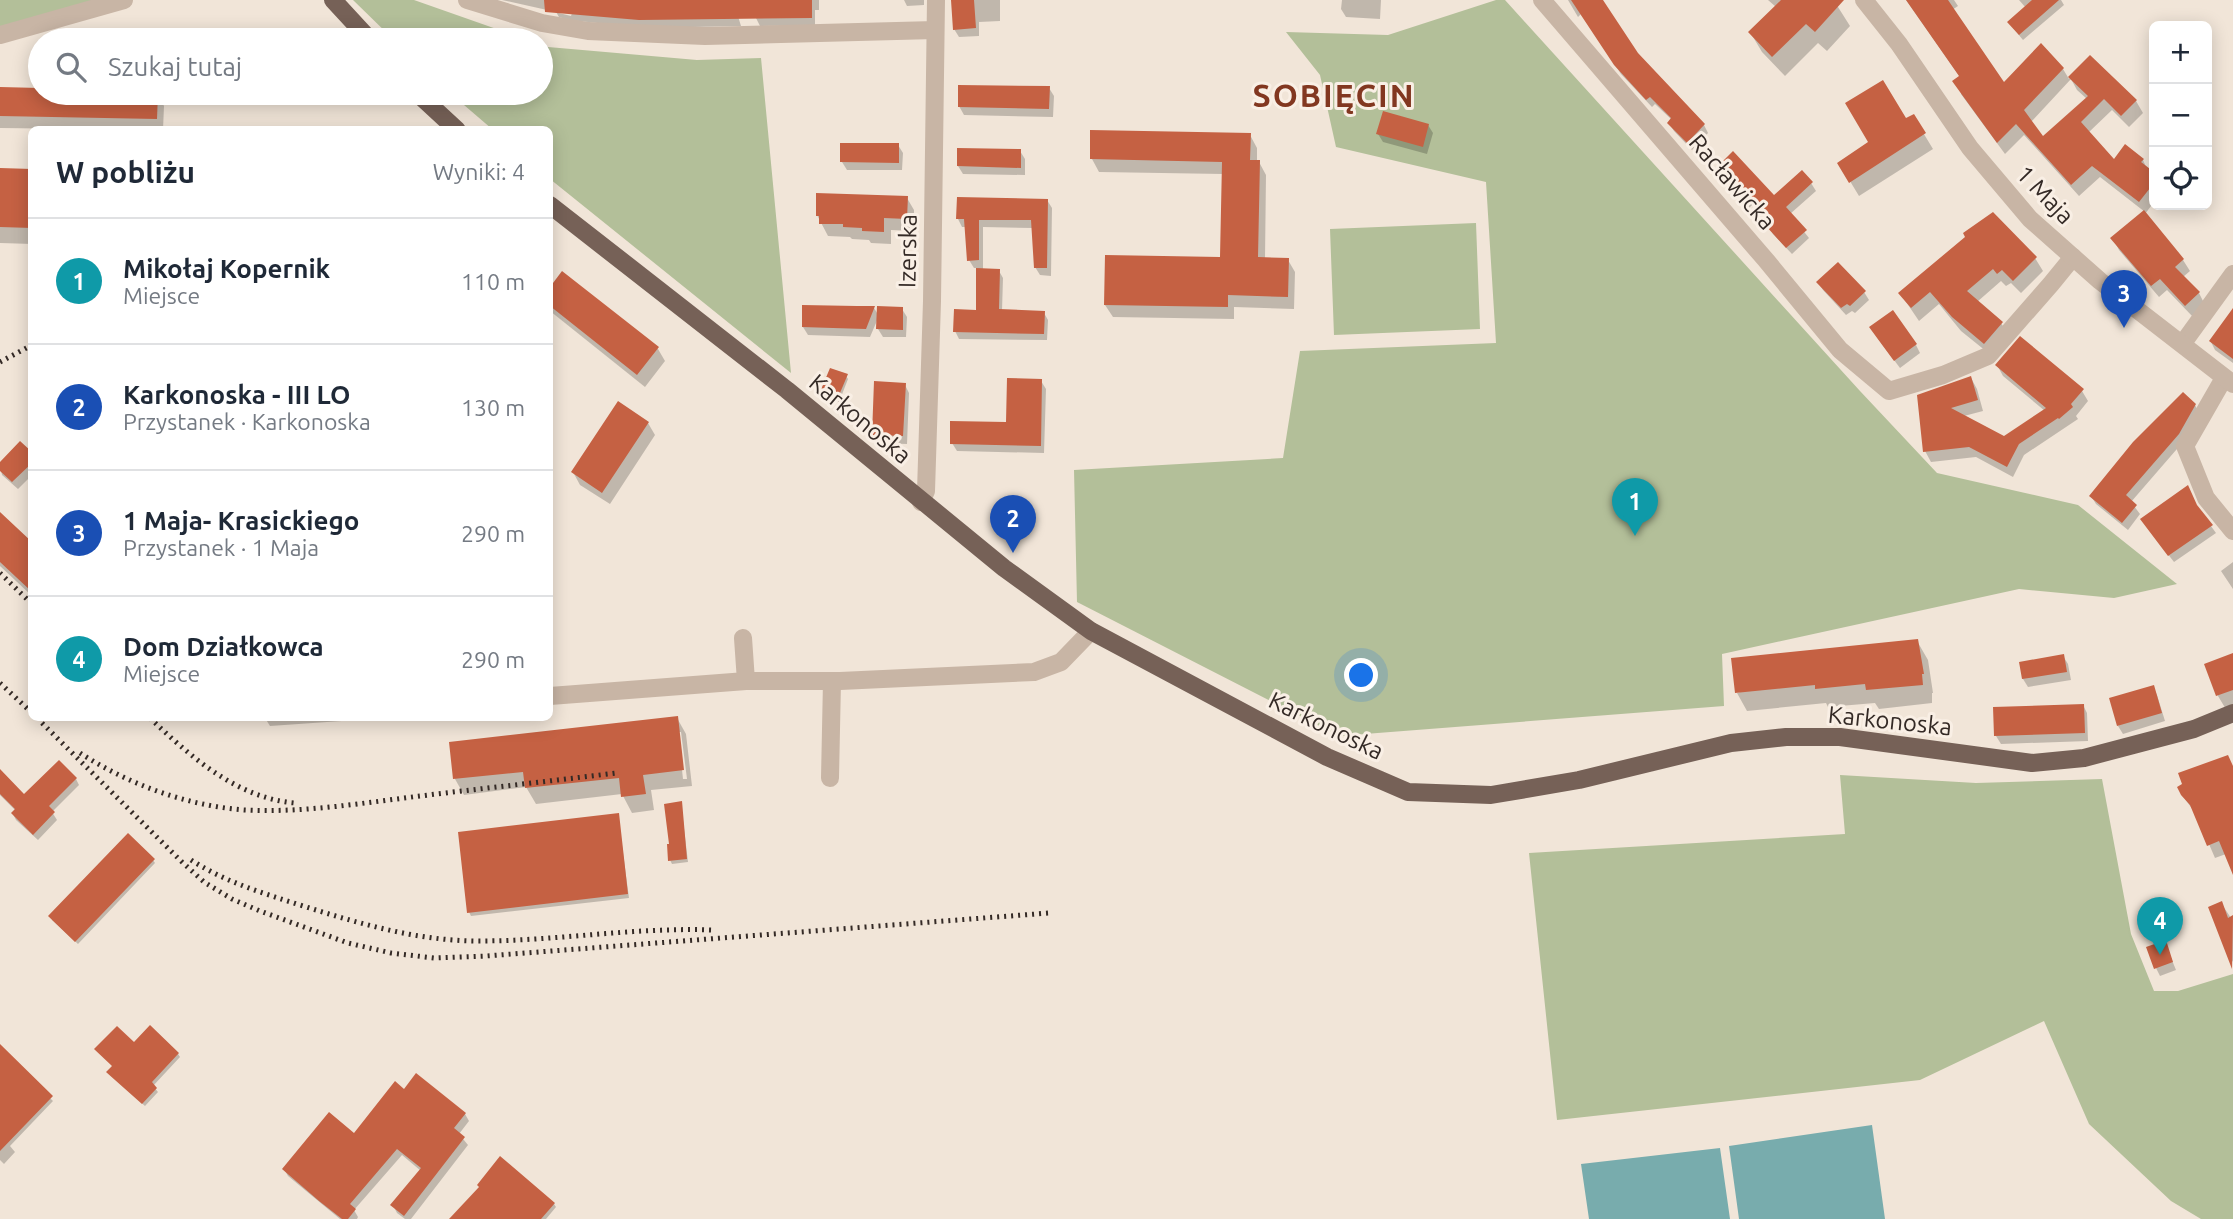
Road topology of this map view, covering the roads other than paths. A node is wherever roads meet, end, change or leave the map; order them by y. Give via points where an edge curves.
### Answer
1 (124, 0) edge
2 (333, 0) edge
3 (467, 0) edge
4 (936, 0) edge
5 (1542, 0) edge
6 (1864, 0) edge
7 (359, 28) edge
8 (935, 30) junction
9 (0, 35) edge
10 (430, 105) edge
11 (453, 126) edge
12 (553, 207) edge
13 (2073, 257) junction
14 (2233, 274) edge
15 (2183, 343) junction
16 (2229, 381) edge
17 (921, 502) junction
18 (2233, 531) edge
19 (1091, 631) junction
20 (743, 638) dead end
21 (746, 681) junction
22 (832, 681) junction
23 (553, 696) edge
24 (2233, 713) edge
25 (830, 778) dead end

1 - 9 street
2 - 7 main road
3 - 8 street via 542,23 588,31 705,36
4 - 8 street, Izerska
5 - 13 street, Racławicka via 1840,350 1889,391 1987,356
6 - 13 street, 1 Maja via 1982,164 2030,219
8 - 17 street, Izerska via 926,491
10 - 11 main road
12 - 17 main road, Karkonoska via 787,390
13 - 15 street, 1 Maja
14 - 15 street
15 - 16 street, 1 Maja
16 - 18 street via 2185,446 2206,498
17 - 19 main road, Karkonoska
19 - 22 street via 1061,662 1034,672
19 - 24 main road, Karkonoska via 1327,757 1409,792 1491,795 1579,780 1731,743 1786,737 1840,737 2032,763 2084,758 2194,729
20 - 21 street
21 - 22 street
21 - 23 street
22 - 25 street

